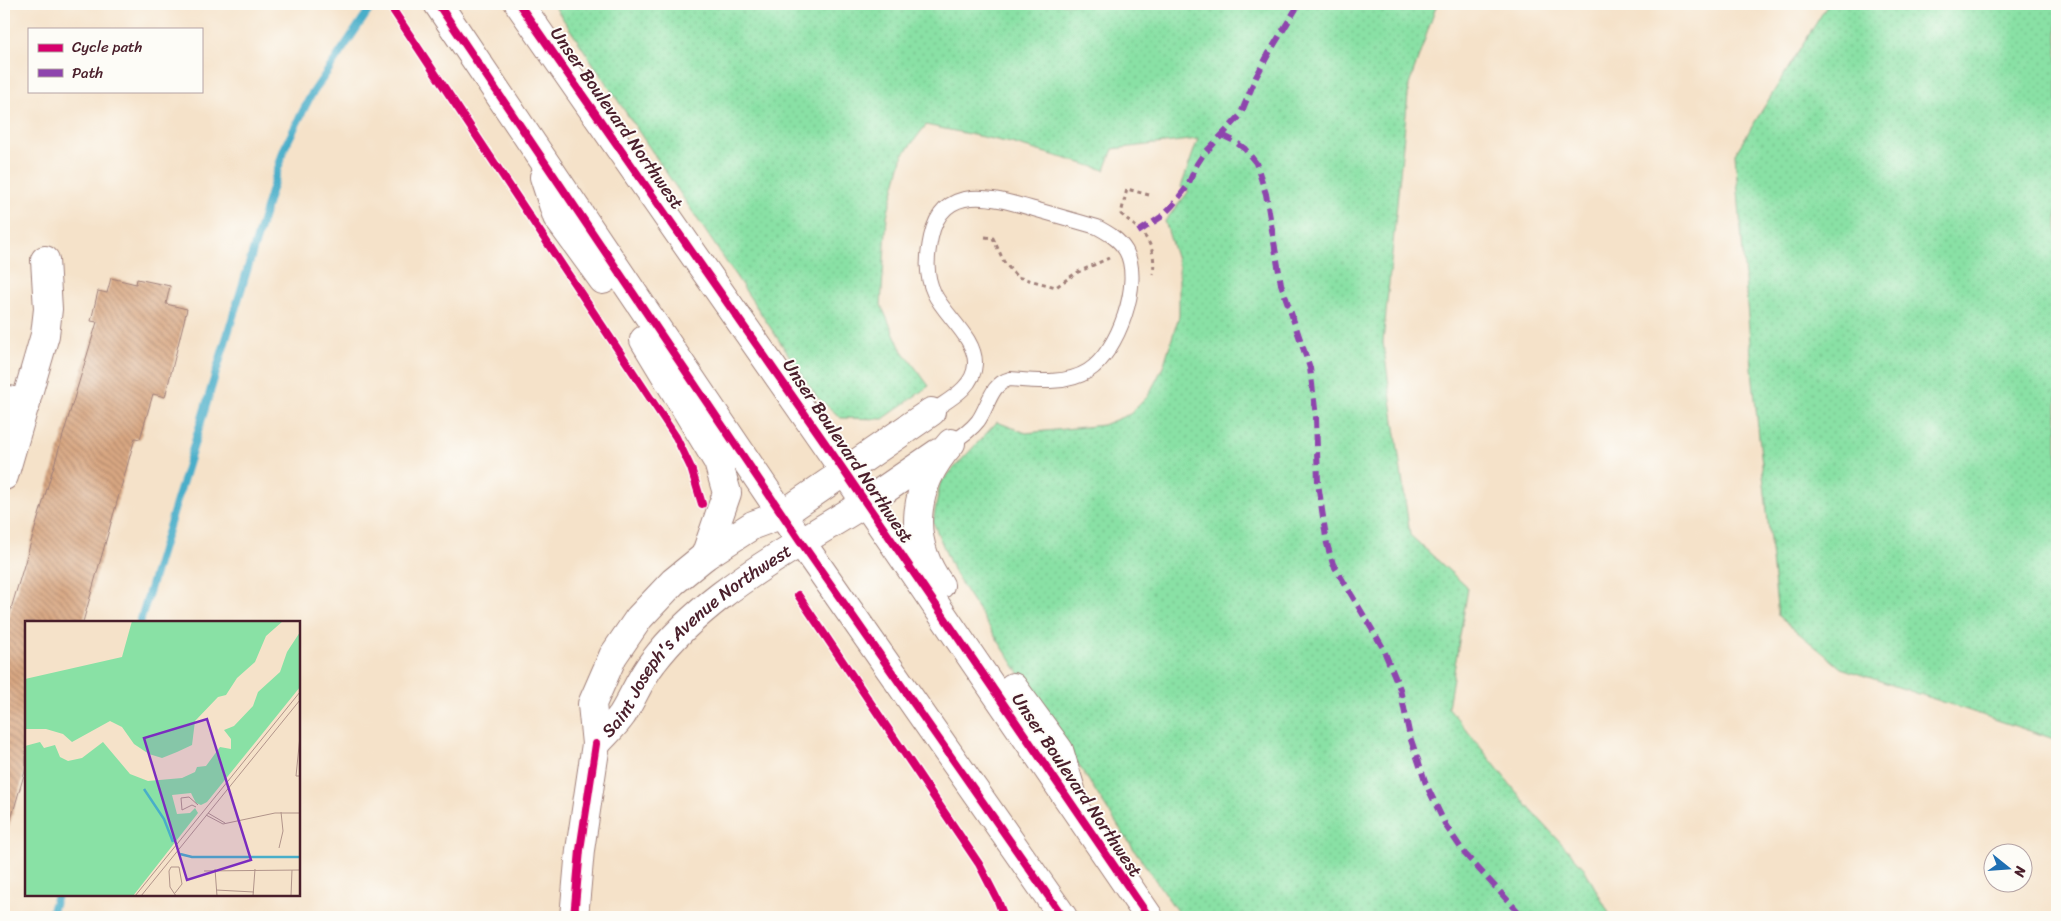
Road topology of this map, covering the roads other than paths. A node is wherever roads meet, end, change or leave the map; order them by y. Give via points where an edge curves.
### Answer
1 (438, 4) edge
2 (519, 4) edge
3 (532, 143) junction
4 (45, 260) dead end
5 (974, 372) junction
6 (992, 394) junction
7 (15, 402) edge
8 (931, 412) joint
9 (951, 443) junction
10 (845, 472) junction
11 (4, 476) edge
12 (865, 503) junction
13 (783, 514) junction
14 (801, 542) junction
15 (705, 556) junction
16 (596, 744) junction
17 (1079, 816) junction
18 (574, 917) edge
19 (1063, 917) edge
20 (1149, 917) edge

1 - 3 main road
2 - 10 main road, Unser Boulevard Northwest
3 - 13 main road
3 - 15 main road via 558,216 639,332 718,462 727,493
4 - 7 main road via 48,309 45,335
5 - 6 lane
5 - 6 lane via 974,353 970,343 939,302 927,269 935,224 948,207 974,196 1002,200 1097,227 1119,241 1130,260 1131,280 1121,326 1098,363 1089,371 1062,380 1003,381
5 - 8 lane via 965,388
6 - 9 lane via 978,421
7 - 11 main road
8 - 10 main road, Saint Joseph's Avenue Northwest
9 - 12 main road, Saint Joseph's Avenue Northwest
9 - 17 main road via 929,472 919,505 920,542 925,560 1059,750
10 - 12 main road, Unser Boulevard Northwest
10 - 13 main road, Saint Joseph's Avenue Northwest
12 - 14 main road, Saint Joseph's Avenue Northwest
12 - 17 main road, Unser Boulevard Northwest
13 - 14 main road
13 - 15 main road, Saint Joseph's Avenue Northwest via 753,525
14 - 16 main road, Saint Joseph's Avenue Northwest via 722,595 684,626 652,663 621,717
14 - 19 main road
15 - 16 main road, Saint Joseph's Avenue Northwest via 673,582 639,618 613,656 592,704
16 - 18 main road, Saint Joseph's Avenue Northwest via 580,850
17 - 20 main road, Unser Boulevard Northwest

